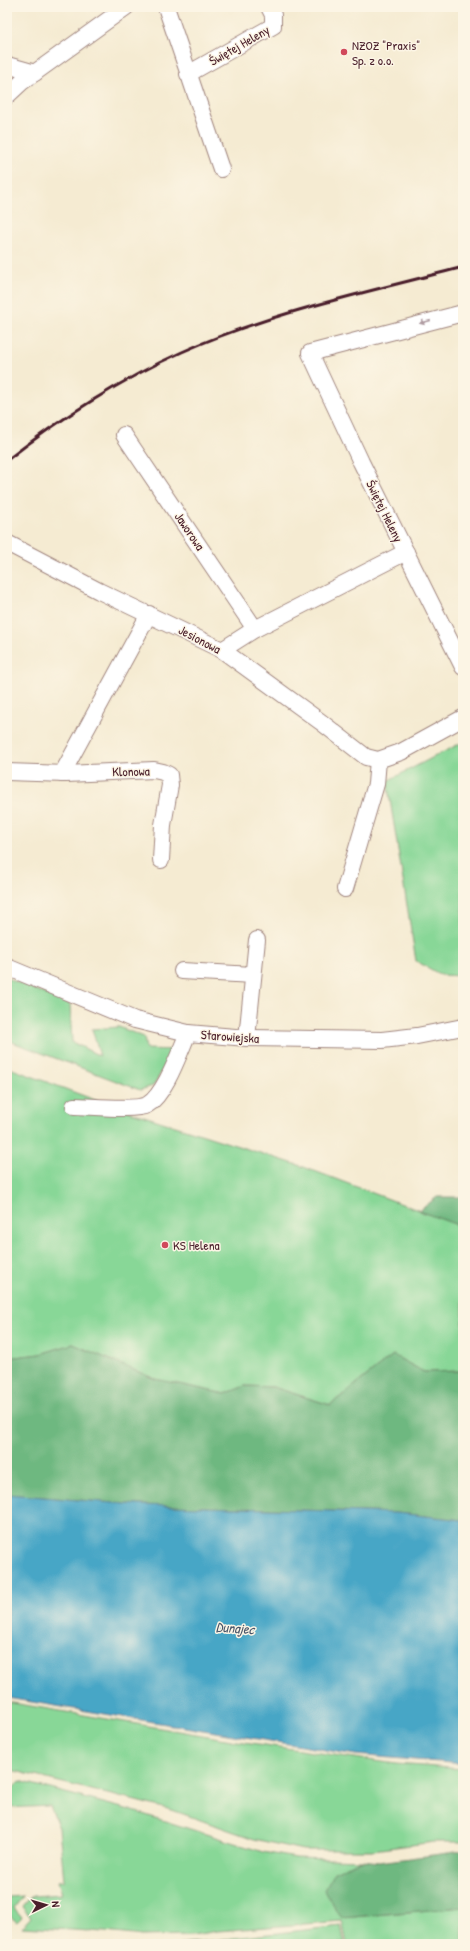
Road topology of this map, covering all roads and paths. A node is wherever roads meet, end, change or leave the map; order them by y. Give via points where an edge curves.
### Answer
1 (126, 7) edge
2 (166, 7) edge
3 (269, 7) edge
4 (7, 65) edge
5 (35, 73) junction
6 (188, 74) junction
7 (7, 96) edge
8 (221, 169) dead end
9 (463, 312) edge
10 (124, 435) dead end
11 (7, 543) edge
12 (406, 552) junction
13 (148, 614) junction
14 (255, 629) junction
15 (222, 650) junction
16 (463, 667) edge
17 (463, 718) edge
18 (378, 760) junction
19 (7, 772) edge
20 (62, 774) junction
21 (161, 860) dead end
22 (345, 889) dead end
23 (257, 940) dead end
24 (7, 967) edge
25 (182, 971) dead end
26 (253, 975) junction
27 (463, 1026) edge
28 (188, 1033) junction
29 (247, 1038) junction
30 (74, 1106) dead end

1 - 5 street
2 - 6 street
3 - 6 street, Świętej Heleny via 273,15 273,26
4 - 5 street
5 - 7 street
6 - 8 street
9 -> 12 street, Świętej Heleny via 310,353
10 - 14 street, Jaworowa
11 - 13 street, Jesionowa
12 - 14 street
12 - 16 street, Świętej Heleny
13 - 15 street, Jesionowa
13 - 20 street
14 - 15 street
15 - 18 street, Jesionowa via 366,757
17 - 18 street via 401,752
18 - 22 street via 376,784
19 - 20 street, Klonowa
20 - 21 street, Klonowa via 154,770 169,775
23 - 26 street
24 - 28 street, Starowiejska via 135,1020
25 - 26 street
26 - 29 street
27 - 29 street, Starowiejska via 382,1040
28 - 29 street, Starowiejska
28 - 30 street via 164,1086 156,1098 147,1105 137,1108

